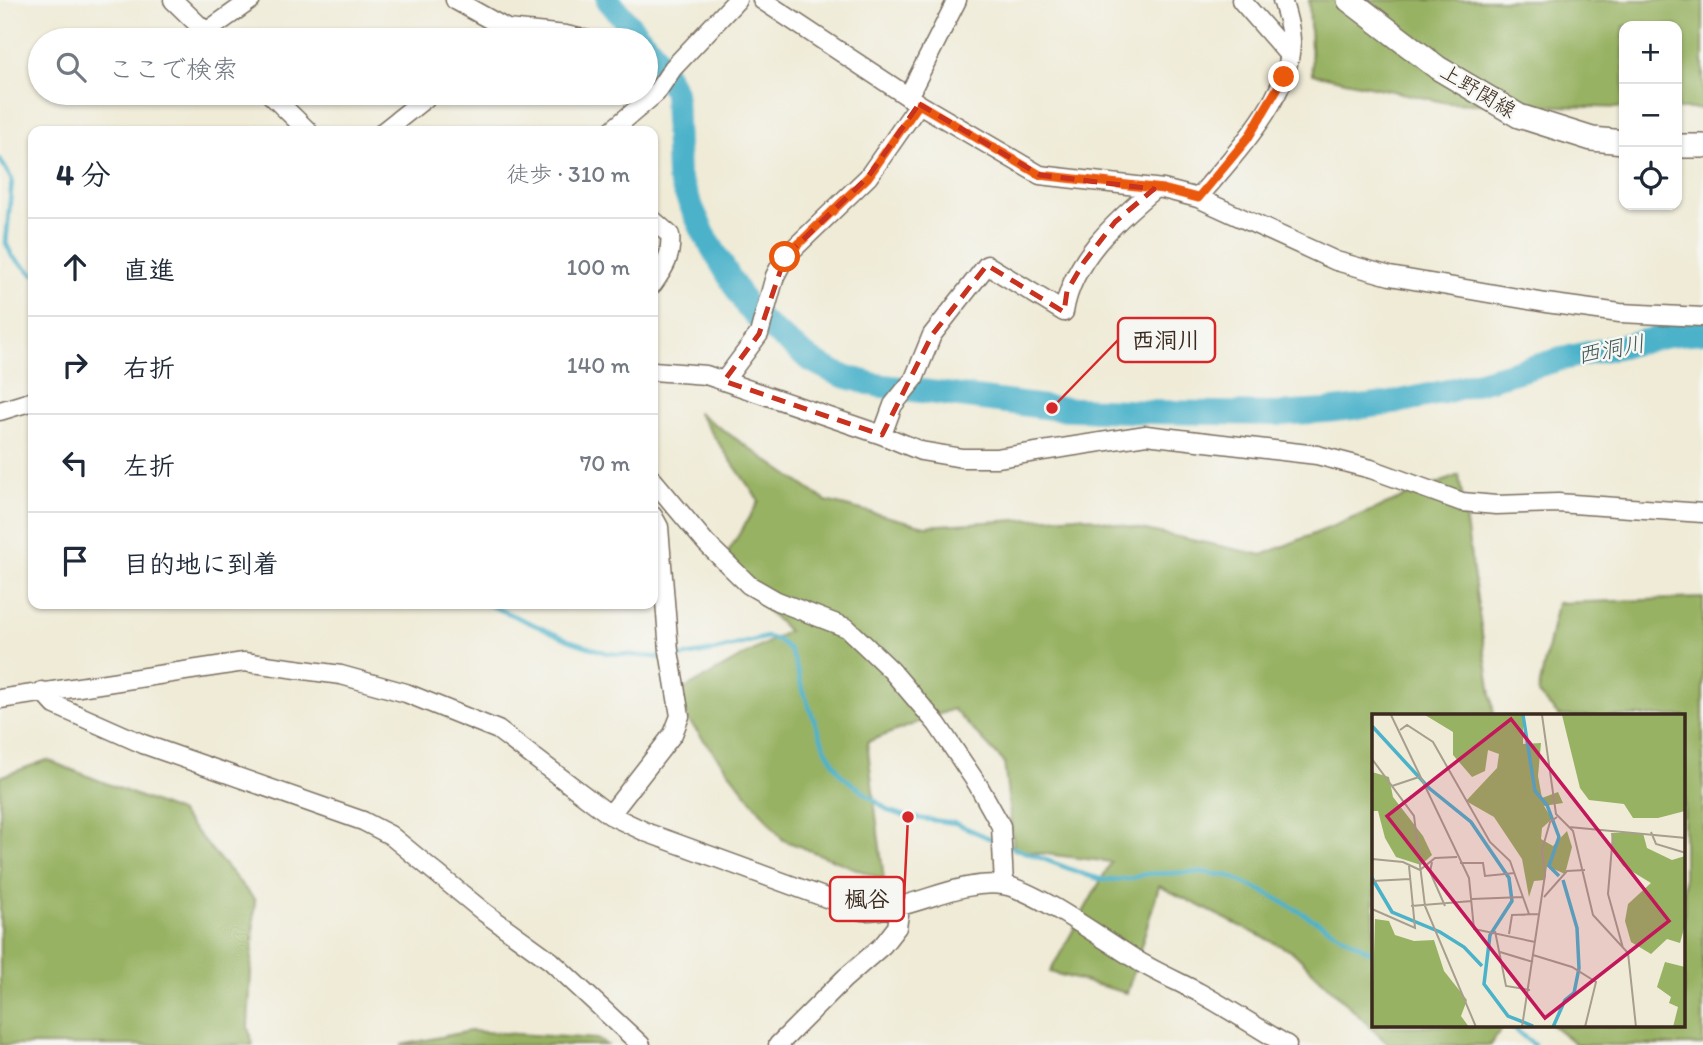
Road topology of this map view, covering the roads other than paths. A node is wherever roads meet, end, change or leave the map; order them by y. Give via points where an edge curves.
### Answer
1 (173, 0) edge
2 (251, 0) edge
3 (454, 0) edge
4 (737, 0) edge
5 (762, 0) edge
6 (957, 0) edge
7 (1241, 0) edge
8 (1282, 0) edge
9 (1349, 0) edge
10 (202, 28) edge
11 (219, 28) edge
12 (505, 28) edge
13 (1288, 54) junction
14 (658, 84) edge
15 (913, 101) junction
16 (281, 105) edge
17 (417, 105) edge
18 (637, 105) edge
19 (303, 126) edge
20 (390, 126) edge
21 (616, 126) edge
22 (1619, 142) edge
23 (1682, 146) edge
24 (1703, 146) edge
25 (1154, 189) junction
26 (1198, 198) junction
27 (658, 224) edge
28 (658, 277) edge
29 (1703, 317) edge
30 (658, 371) edge
31 (724, 381) junction
32 (28, 403) edge
33 (0, 411) edge
34 (882, 435) junction
35 (658, 486) edge
36 (1703, 513) edge
37 (658, 525) edge
38 (42, 691) junction
39 (1, 699) edge
40 (610, 815) junction
41 (1003, 885) junction
42 (900, 908) junction
43 (641, 1045) edge
44 (778, 1045) edge
45 (1287, 1045) edge

1 - 10 street
2 - 11 street
3 - 12 street
4 - 14 street
5 - 15 street
6 - 15 street
7 - 13 street
8 - 13 street via 1291,42
9 - 22 main road, 上野関線 via 1438,68 1519,116 1592,139
13 - 26 street via 1284,77 1266,110
15 - 25 street via 1040,175
15 - 31 street via 868,177 785,257 759,334
16 - 19 street
17 - 20 street
18 - 21 street
23 - 24 main road
25 - 26 street
25 - 34 street via 1115,222 1084,262 1067,291 1064,312 988,265 932,335 914,379 893,405
26 - 29 street via 1336,261 1390,276 1608,312
27 - 28 street via 670,235 671,248
30 - 31 street
31 - 34 street
32 - 33 street
34 - 36 street via 920,451 962,458 997,458 1146,435 1317,455 1462,502
35 - 41 street via 749,585 846,628 891,670 937,724 1001,826
37 - 40 street via 669,652 680,716 673,734
38 - 39 street
38 - 40 street via 244,662 341,676 406,693 498,730
38 - 43 street via 55,705 143,744 328,808 390,835 551,961
40 - 42 street via 862,911
41 - 42 street via 970,886
41 - 45 street via 1041,901
42 - 44 street via 897,927 883,945

